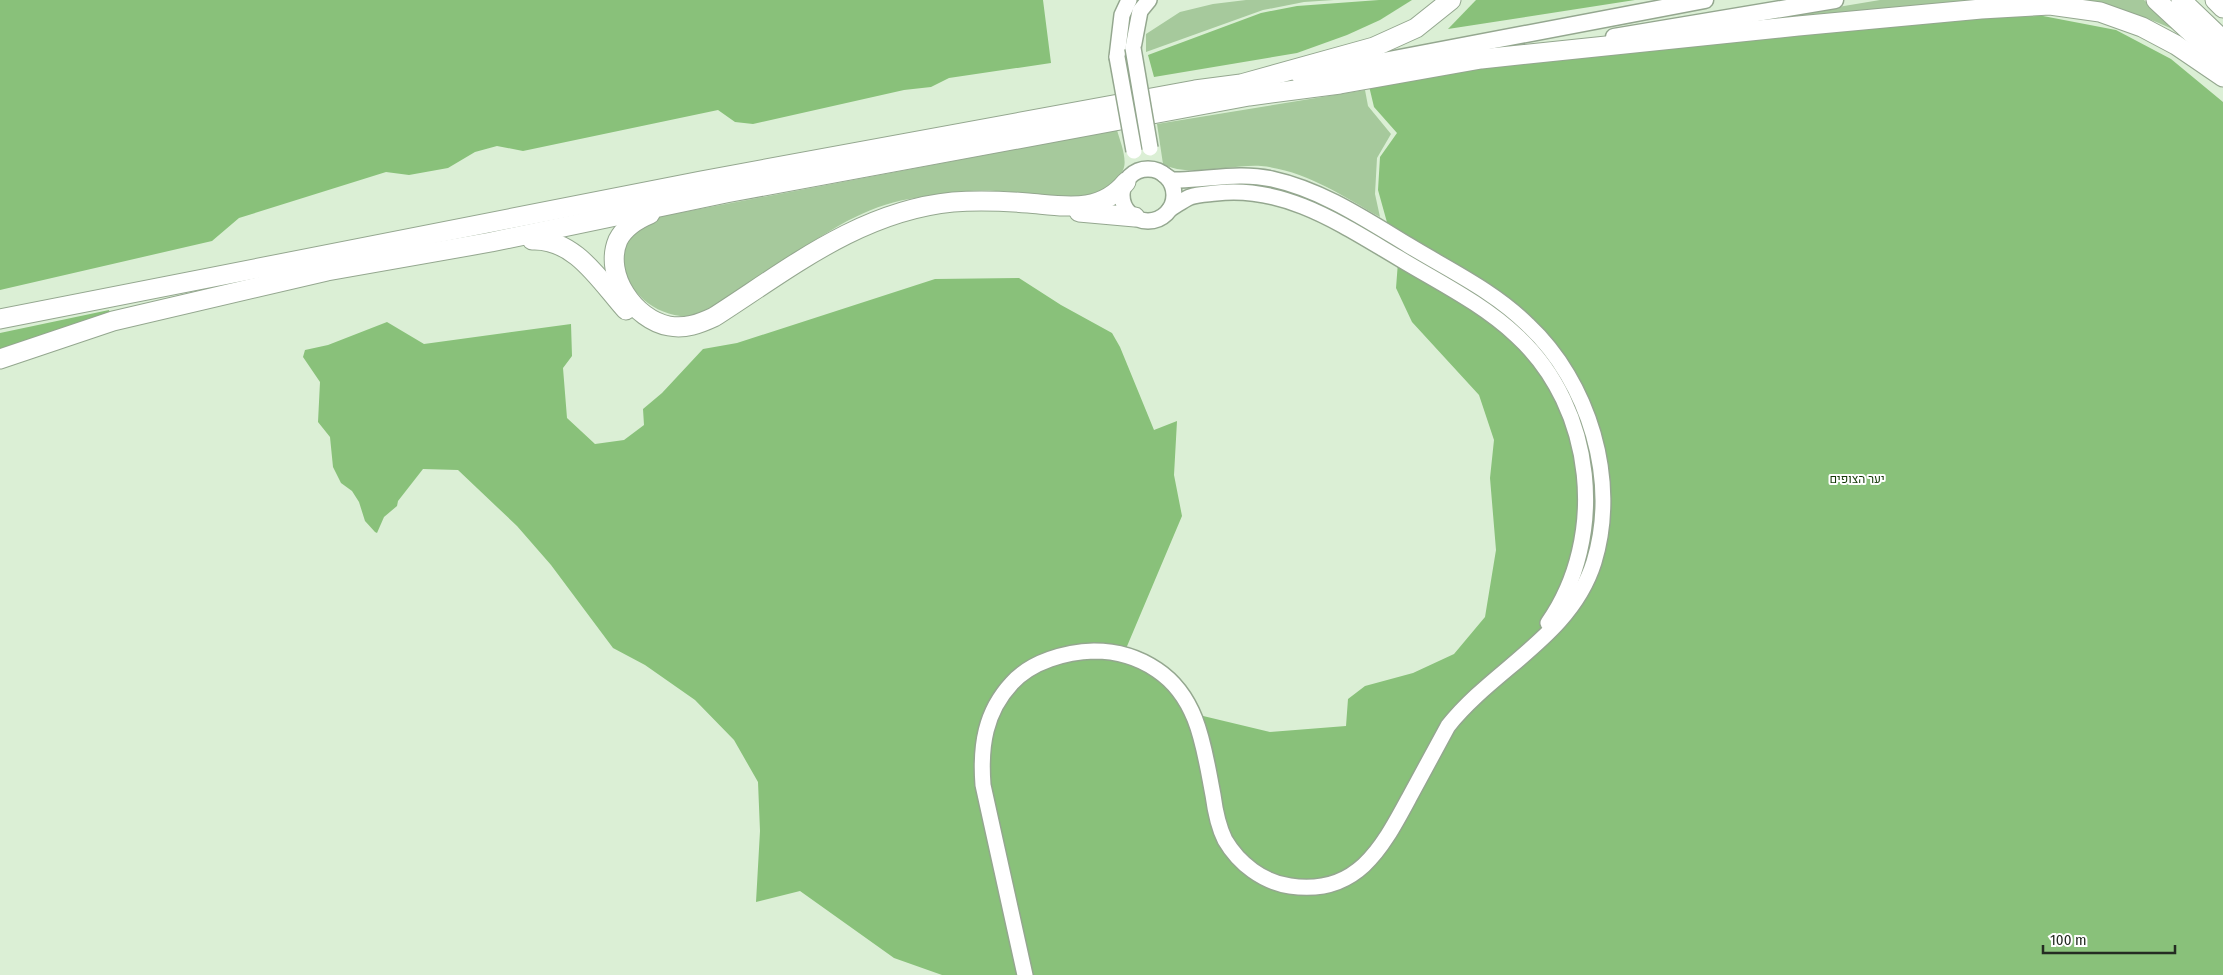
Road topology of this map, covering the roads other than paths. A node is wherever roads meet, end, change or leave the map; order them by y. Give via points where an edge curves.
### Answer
1 (1129, 0) edge
2 (1149, 0) edge
3 (1451, 0) edge
4 (1705, 0) edge
5 (1835, 0) edge
6 (2156, 0) edge
7 (2181, 0) edge
8 (2215, 0) edge
9 (2223, 8) edge
10 (2223, 40) edge
11 (1481, 59) junction
12 (2223, 62) edge
13 (2223, 78) edge
14 (1242, 84) junction
15 (1161, 172) junction
16 (1130, 178) junction
17 (726, 193) junction
18 (1029, 203) junction
19 (1170, 209) junction
20 (1135, 217) junction
21 (491, 242) junction
22 (782, 274) junction
23 (0, 319) edge
24 (0, 359) edge
25 (1517, 660) junction
26 (1024, 975) edge

1 - 16 street, bridge via 1122,14 1118,57 1134,151
2 - 15 street, bridge via 1140,11 1133,48 1150,148
3 - 14 highway via 1416,28 1374,47
4 - 14 main road via 1373,63
5 - 11 main road
6 - 12 highway
7 - 10 highway
8 - 9 highway
11 - 13 highway via 1798,26 2050,5 2100,12 2142,27 2176,45
11 - 17 highway via 1249,96
14 - 23 highway via 701,181
15 - 16 street via 1146,169
15 - 19 street via 1173,186 1174,202
15 - 25 street via 1172,180 1227,176 1269,179 1340,204 1476,285 1527,323 1551,350 1576,388 1598,452 1601,520 1594,561 1576,600 1549,633
16 - 18 highway via 1117,193 1097,203 1060,206
16 - 20 street via 1123,189 1124,205
17 - 21 highway
17 - 22 highway via 653,212 623,233 616,248 616,266 618,278 630,301 656,322 682,327 714,317
18 - 20 highway via 1069,211
18 - 22 highway via 955,202 912,208 848,232
19 - 20 street via 1151,221
19 - 25 street via 1190,197 1228,192 1266,194 1296,203 1333,219 1467,298 1516,335 1539,360 1570,415 1582,456 1586,509 1579,557 1566,592 1544,629
21 - 22 highway via 546,239 556,242 580,258 633,319 653,332 672,337 692,336 715,328
21 - 24 highway via 327,270 247,288 113,321
25 - 26 street via 1463,707 1448,726 1388,838 1374,856 1352,876 1310,887 1272,881 1249,868 1231,849 1216,812 1204,745 1195,716 1181,691 1160,672 1138,658 1103,651 1065,655 1032,667 1017,678 997,703 984,736 982,768

